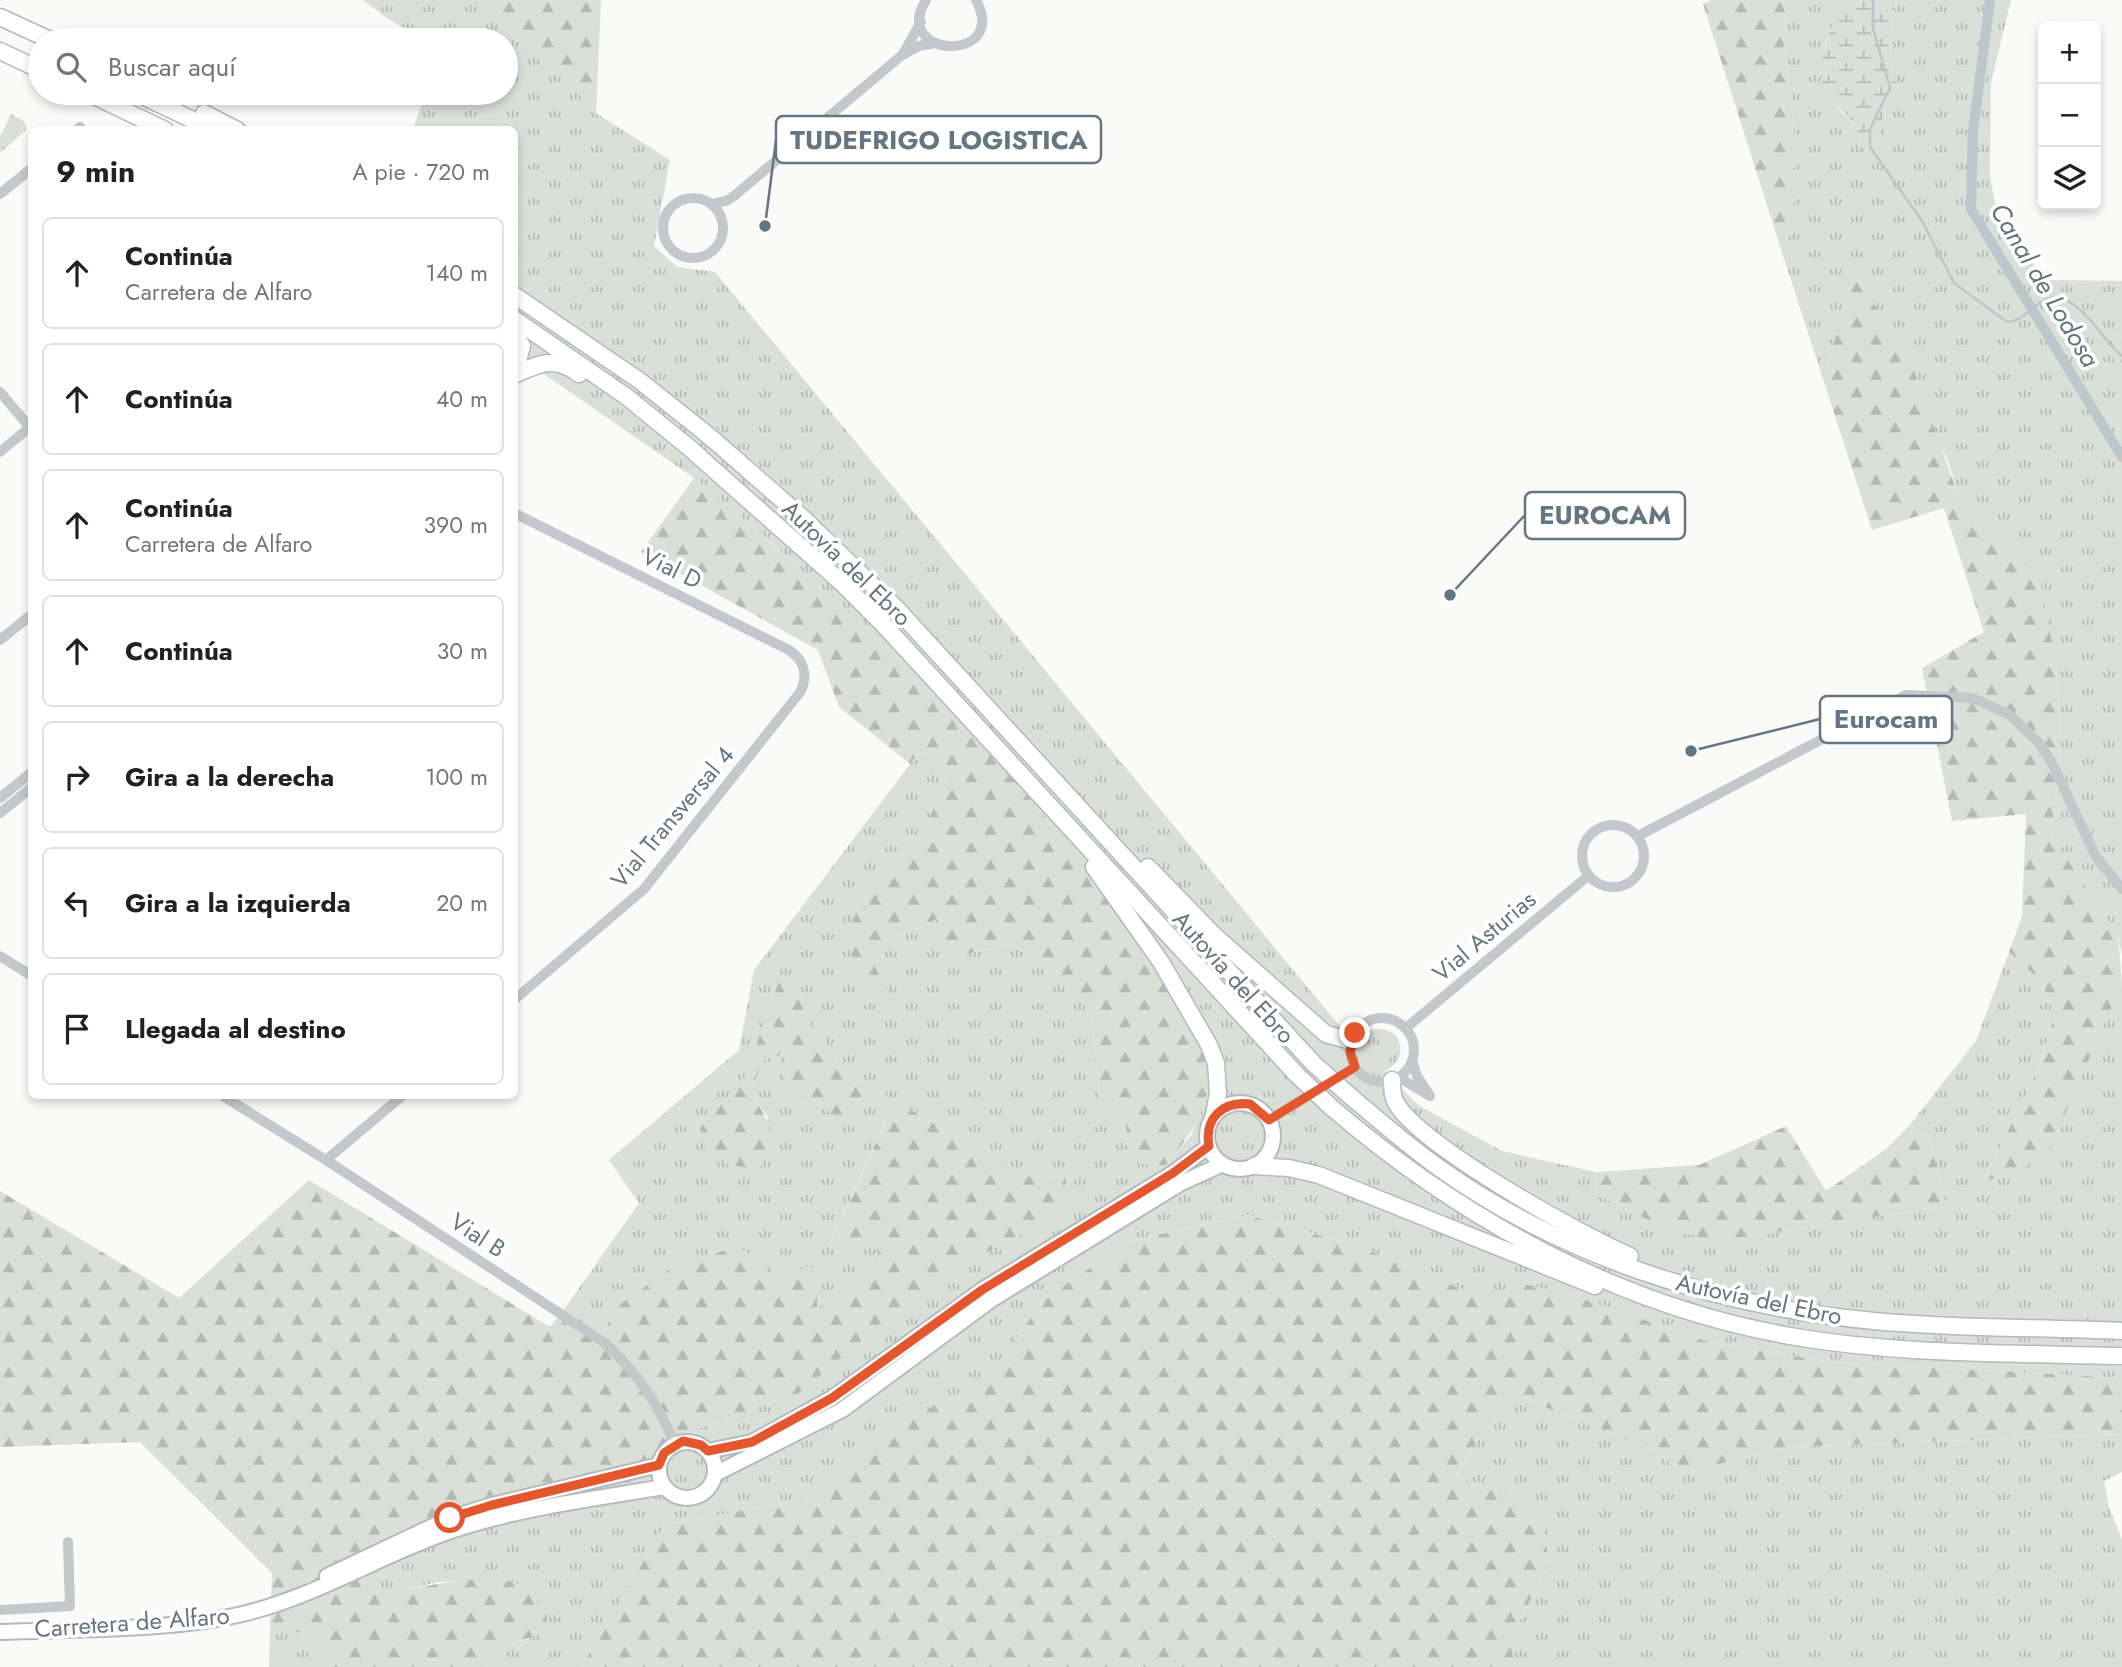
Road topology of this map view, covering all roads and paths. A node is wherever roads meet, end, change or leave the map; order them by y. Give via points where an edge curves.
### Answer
1 (926, 0) edge
2 (976, 0) edge
3 (0, 16) edge
4 (921, 22) junction
5 (0, 28) edge
6 (28, 29) edge
7 (28, 41) edge
8 (935, 43) junction
9 (0, 51) edge
10 (901, 56) junction
11 (28, 64) edge
12 (113, 105) edge
13 (161, 105) edge
14 (186, 105) edge
15 (157, 126) edge
16 (206, 126) edge
17 (229, 126) edge
18 (28, 171) edge
19 (0, 194) edge
20 (734, 196) junction
21 (712, 204) junction
22 (723, 220) junction
23 (518, 298) edge
24 (518, 322) edge
25 (518, 340) edge
26 (518, 360) edge
27 (518, 373) edge
28 (0, 392) edge
29 (28, 425) edge
30 (28, 431) edge
31 (0, 452) edge
32 (698, 456) junction
33 (518, 515) edge
34 (28, 617) edge
35 (0, 640) edge
36 (804, 669) joint
37 (28, 775) edge
38 (1059, 784) junction
39 (28, 790) edge
40 (0, 798) edge
41 (1050, 805) junction
42 (0, 813) edge
43 (1638, 836) junction
44 (1588, 876) junction
45 (2122, 889) edge
46 (0, 956) edge
47 (28, 974) edge
48 (518, 997) edge
49 (1406, 1028) junction
50 (1351, 1041) junction
51 (1412, 1061) junction
52 (1355, 1067) junction
53 (1395, 1079) junction
54 (228, 1099) edge
55 (398, 1099) edge
56 (1214, 1115) junction
57 (1269, 1120) junction
58 (1209, 1146) junction
59 (326, 1160) junction
60 (1223, 1164) junction
61 (1254, 1166) junction
62 (1764, 1305) junction
63 (1732, 1324) junction
64 (2122, 1331) edge
65 (2122, 1356) edge
66 (675, 1444) junction
67 (708, 1451) junction
68 (659, 1465) junction
69 (715, 1474) junction
70 (664, 1487) junction
71 (68, 1542) dead end
72 (0, 1610) edge
73 (0, 1630) edge

1 - 4 street
2 - 8 street via 982,13 975,36 956,48
3 - 6 highway
4 - 8 street
4 - 10 street
5 - 7 highway
8 - 10 street
9 - 11 highway
10 - 20 street
12 - 15 highway
13 - 16 highway
14 - 17 highway
18 - 19 street
20 - 21 street
20 - 22 street
21 - 22 street
21 - 22 street via 698,197 675,203 663,223 668,246 688,258 711,252 724,232
23 - 38 highway, Autovía del Ebro via 610,360 710,437 804,519 897,609
24 - 32 highway, Autovía del Ebro via 627,397
25 - 26 highway via 522,346
27 - 32 highway via 554,361 569,367 660,435
28 - 29 street
30 - 31 street
32 - 41 highway, Autovía del Ebro via 843,584
33 - 36 street, Vial D via 789,650
34 - 35 street
36 - 48 street, Vial Transversal 4 via 801,691 644,889
37 - 40 street
38 - 50 highway via 1215,936 1326,1034
38 - 62 highway, Autovía del Ebro, bridge via 1314,1064 1437,1166 1554,1234 1647,1273
39 - 42 street
41 - 56 highway via 1147,941 1209,1045 1216,1063
41 - 63 highway, Autovía del Ebro, bridge via 1297,1075 1420,1178 1480,1218 1547,1254 1592,1275
43 - 44 street via 1644,860 1633,881 1609,888
43 - 44 street via 1616,824 1593,831 1581,853
43 - 45 street via 1906,695 1973,698 2024,726 2052,763 2096,857
44 - 49 street, Vial Asturias
46 - 47 street
49 - 50 street via 1391,1020 1372,1019 1362,1024
49 - 51 street via 1412,1039
50 - 52 street
51 - 53 street
51 - 53 street via 1430,1096
52 - 53 street via 1372,1080
52 - 57 street
53 - 62 highway via 1395,1101 1416,1126 1520,1196 1617,1251
54 - 59 street, Vial B
55 - 59 street
56 - 57 main road via 1230,1104 1250,1104
56 - 58 main road
57 - 61 main road via 1272,1144
58 - 60 main road
58 - 67 main road via 1173,1173 982,1290 832,1398 752,1442
59 - 66 street, Vial B via 605,1343 634,1371 657,1404
60 - 61 main road via 1230,1169
60 - 69 main road via 1181,1182 991,1300 842,1410
61 - 63 highway via 1319,1175 1586,1283 1682,1317
62 - 64 highway, Autovía del Ebro via 1872,1321
63 - 65 highway, Autovía del Ebro via 1874,1347
66 - 67 main road via 693,1442
66 - 68 main road
67 - 69 main road
68 - 70 main road
68 - 73 main road, Carretera de Alfaro via 450,1518 289,1594 236,1610
69 - 70 main road via 708,1489 694,1498 677,1497
70 - 73 main road, Carretera de Alfaro via 539,1508 451,1531 302,1596 236,1615 166,1623
71 - 72 street via 70,1606

